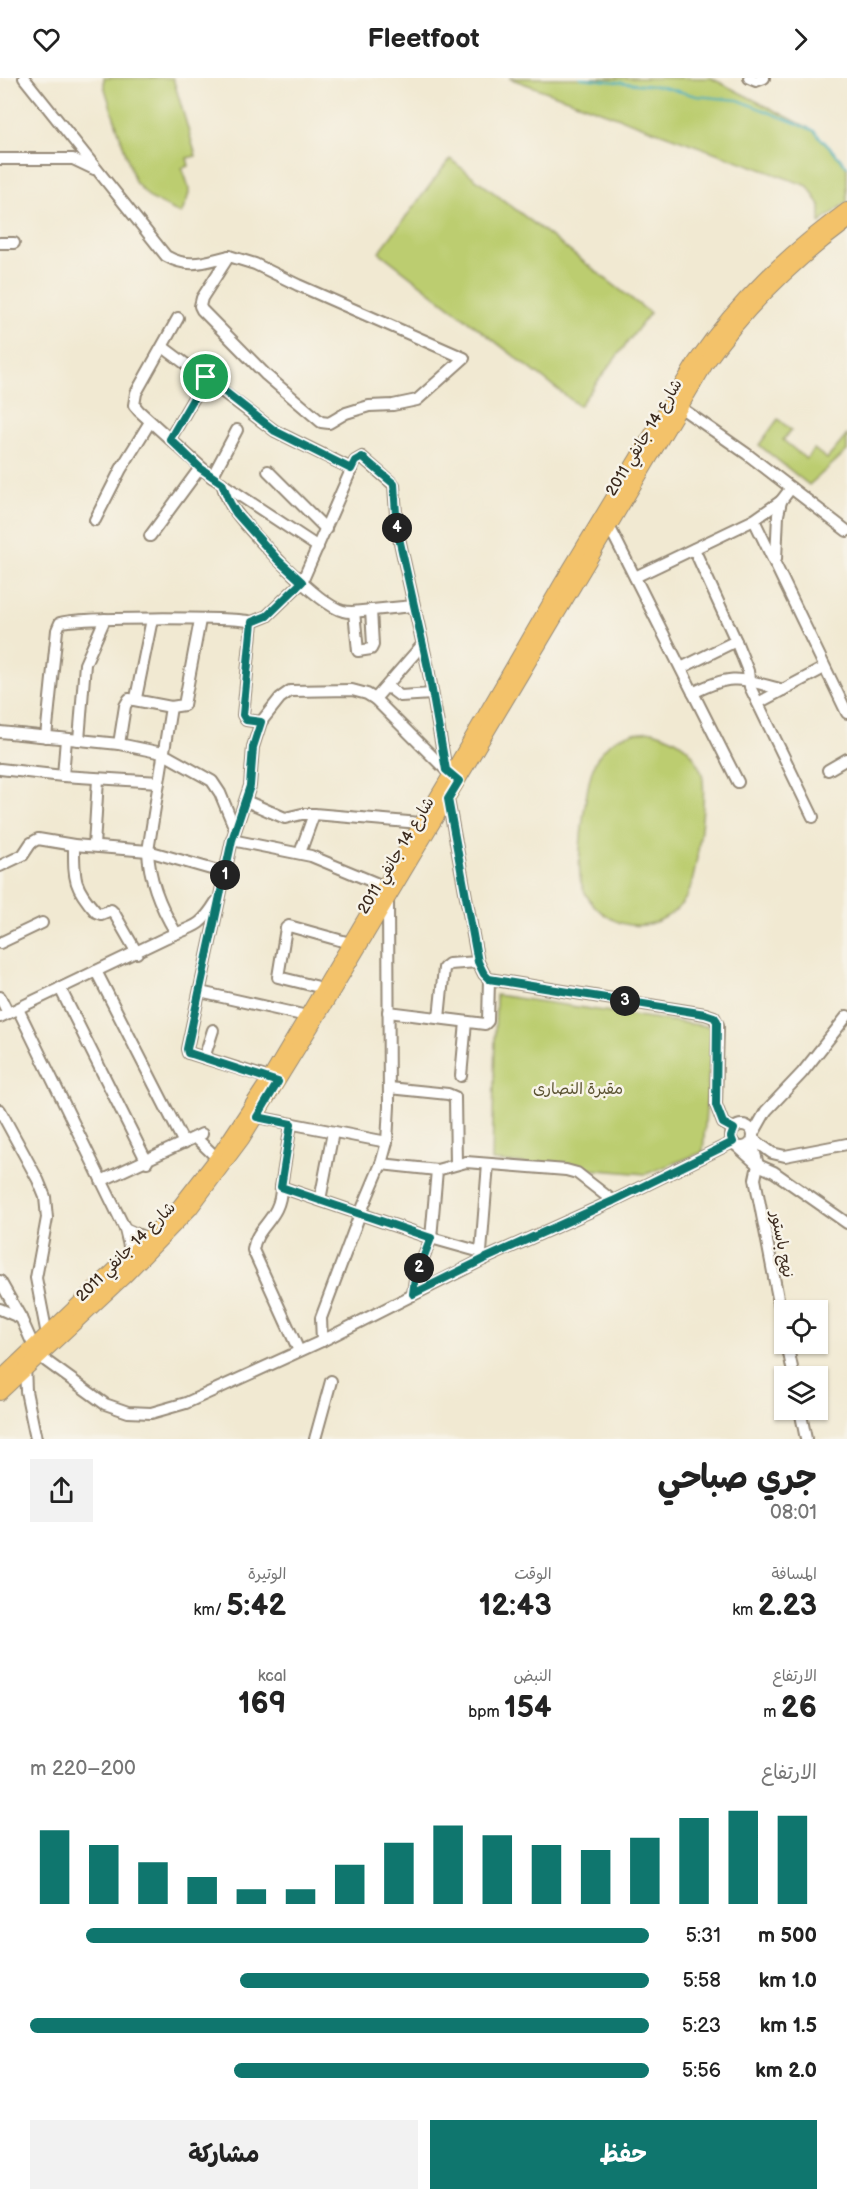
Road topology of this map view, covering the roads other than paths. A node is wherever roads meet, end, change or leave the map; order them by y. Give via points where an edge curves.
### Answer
1 (24, 78) edge
2 (749, 78) edge
3 (764, 78) edge
4 (0, 159) edge
5 (98, 171) junction
6 (847, 210) edge
7 (847, 222) edge
8 (0, 243) edge
9 (14, 243) dead end
10 (229, 256) junction
11 (178, 318) dead end
12 (163, 346) junction
13 (206, 377) junction
14 (676, 405) junction
15 (150, 422) junction
16 (237, 430) dead end
17 (170, 439) junction
18 (200, 468) junction
19 (351, 469) junction
20 (268, 471) dead end
21 (212, 477) junction
22 (222, 483) junction
23 (791, 488) junction
24 (781, 501) junction
25 (95, 520) dead end
26 (754, 520) junction
27 (609, 526) junction
28 (326, 529) junction
29 (847, 531) edge
30 (150, 536) dead end
31 (318, 547) junction
32 (694, 549) junction
33 (776, 562) junction
34 (635, 578) junction
35 (302, 582) junction
36 (414, 606) junction
37 (371, 610) junction
38 (354, 612) junction
39 (105, 619) junction
40 (152, 620) junction
41 (200, 620) junction
42 (252, 622) junction
43 (736, 641) junction
44 (422, 645) junction
45 (681, 668) junction
46 (824, 668) junction
47 (748, 681) junction
48 (392, 690) dead end
49 (783, 690) junction
50 (693, 693) junction
51 (432, 694) junction
52 (136, 698) junction
53 (375, 699) junction
54 (758, 703) junction
55 (171, 707) junction
56 (847, 713) edge
57 (261, 722) junction
58 (0, 732) edge
59 (46, 737) junction
60 (66, 739) junction
61 (79, 740) junction
62 (119, 744) junction
63 (162, 753) junction
64 (847, 759) edge
65 (828, 770) dead end
66 (0, 772) edge
67 (452, 775) junction
68 (63, 776) junction
69 (98, 779) junction
70 (159, 782) junction
71 (738, 782) dead end
72 (448, 799) junction
73 (246, 801) junction
74 (314, 814) junction
75 (813, 817) dead end
76 (425, 826) junction
77 (234, 834) junction
78 (74, 845) junction
79 (94, 846) junction
80 (148, 850) junction
81 (300, 854) junction
82 (0, 866) edge
83 (225, 873) junction
84 (386, 891) junction
85 (221, 895) junction
86 (42, 923) dead end
87 (176, 933) junction
88 (0, 943) edge
89 (350, 943) junction
90 (137, 952) junction
91 (478, 962) junction
92 (96, 971) junction
93 (489, 979) junction
94 (60, 988) junction
95 (323, 988) junction
96 (200, 992) junction
97 (0, 998) edge
98 (388, 1012) junction
99 (9, 1013) edge
100 (307, 1016) junction
101 (847, 1016) edge
102 (439, 1018) junction
103 (466, 1022) junction
104 (213, 1030) dead end
105 (204, 1058) junction
106 (461, 1076) dead end
107 (274, 1080) junction
108 (389, 1088) junction
109 (0, 1110) edge
110 (257, 1117) junction
111 (291, 1124) junction
112 (333, 1132) junction
113 (747, 1134) junction
114 (387, 1142) junction
115 (184, 1143) junction
116 (735, 1144) junction
117 (847, 1144) edge
118 (217, 1158) junction
119 (147, 1162) junction
120 (381, 1164) junction
121 (456, 1164) junction
122 (488, 1164) junction
123 (758, 1166) junction
124 (437, 1170) junction
125 (101, 1182) junction
126 (281, 1187) junction
127 (320, 1200) junction
128 (613, 1201) junction
129 (360, 1214) junction
130 (847, 1223) edge
131 (124, 1229) junction
132 (431, 1238) junction
133 (150, 1245) junction
134 (482, 1255) junction
135 (137, 1257) junction
136 (0, 1281) edge
137 (413, 1294) junction
138 (778, 1300) edge
139 (0, 1309) edge
140 (21, 1318) junction
141 (322, 1341) junction
142 (37, 1350) junction
143 (299, 1351) junction
144 (0, 1379) edge
145 (331, 1381) dead end
146 (0, 1393) edge
147 (802, 1420) edge
148 (36, 1439) edge
149 (315, 1439) edge
150 (806, 1439) edge

1 - 5 street
2 - 3 street
4 - 5 street via 73,159
5 - 10 street via 166,255 193,265
6 - 14 main road, شارع 14 جانفي 2011 via 750,292 718,329
7 - 14 main road, شارع 14 جانفي 2011 via 782,276 749,310
8 - 9 street
10 - 10 street via 202,298 202,310 266,375 321,422 328,423 369,406 417,400 464,358 255,264
11 - 12 street
12 - 13 street
12 - 15 street via 134,399
13 - 17 street
13 - 19 street via 275,431
14 - 23 street
14 - 27 main road, شارع 14 جانفي 2011
14 - 67 main road, شارع 14 جانفي 2011 via 561,584
15 - 17 street
15 - 25 street
16 - 21 street
17 - 18 street
18 - 21 street
18 - 30 street
19 - 28 street
19 - 36 street via 362,457 394,484 397,529
20 - 28 street
21 - 22 street
22 - 31 street
22 - 35 street via 236,513
23 - 24 street
23 - 29 street
24 - 26 street
24 - 33 street
26 - 32 street
26 - 33 street
27 - 34 street
27 - 67 main road, شارع 14 جانفي 2011
28 - 31 street
31 - 35 street
32 - 34 street
32 - 43 street
33 - 46 street
34 - 45 street
35 - 38 street via 335,608
35 - 42 street via 267,616
36 - 37 street
36 - 44 street
37 - 38 street
37 - 38 street via 373,645 358,651
39 - 40 street
39 - 59 street via 63,621 58,626
39 - 61 street via 85,664
40 - 41 street
40 - 52 street
41 - 42 street
41 - 55 street via 186,703
42 - 57 street via 243,715 246,720
43 - 45 street
43 - 47 street
44 - 51 street
44 - 53 street
45 - 50 street
46 - 49 street
46 - 56 street
47 - 49 street
47 - 50 street via 726,679
47 - 54 street
48 - 51 street via 400,696
49 - 54 street
50 - 71 street
51 - 67 street
52 - 55 street
52 - 62 street via 126,701
53 - 57 street via 351,690 290,691
53 - 67 street
54 - 75 street
55 - 63 street
57 - 73 street via 253,747
58 - 59 street
59 - 60 street
60 - 61 street
60 - 68 street
61 - 62 street
62 - 63 street
63 - 70 street
63 - 77 street via 212,781
64 - 65 street
66 - 68 street
67 - 72 main road, شارع 14 جانفي 2011
67 - 76 main road, شارع 14 جانفي 2011
68 - 69 street
69 - 70 street
69 - 79 street
70 - 80 street
72 - 76 main road, شارع 14 جانفي 2011
72 - 91 street
73 - 74 street via 285,818
73 - 77 street
74 - 76 street
74 - 81 street
76 - 84 main road, شارع 14 جانفي 2011
77 - 81 street
77 - 83 street
78 - 79 street
78 - 82 street via 34,840 23,855
78 - 90 street via 77,886 96,912 114,913
79 - 80 street
80 - 83 street
80 - 87 street via 153,884
81 - 84 street via 332,863
83 - 85 street
84 - 89 main road, شارع 14 جانفي 2011
84 - 98 street
84 - 107 main road, شارع 14 جانفي 2011
85 - 87 street via 202,921
85 - 96 street
86 - 88 street
87 - 90 street
89 - 95 main road, شارع 14 جانفي 2011
89 - 95 street via 286,928 278,977
90 - 92 street
91 - 93 street
91 - 102 street via 449,964 444,968
92 - 94 street
92 - 115 street
93 - 103 street via 488,1023
93 - 113 street via 714,1017 718,1025 716,1105 723,1123
94 - 99 street
94 - 119 street
95 - 100 main road, شارع 14 جانفي 2011
96 - 100 street
96 - 105 street via 187,1049 188,1053
97 - 99 street
98 - 102 street
98 - 108 street
99 - 125 street
100 - 107 main road, شارع 14 جانفي 2011
101 - 113 street
102 - 103 street
103 - 106 street
104 - 105 street
105 - 107 street
107 - 110 main road, شارع 14 جانفي 2011
107 - 118 main road, شارع 14 جانفي 2011
108 - 114 street
108 - 121 street via 455,1097
109 - 142 street via 38,1180 47,1209 36,1271
110 - 111 street
110 - 133 main road, شارع 14 جانفي 2011 via 199,1198
111 - 112 street
111 - 126 street
112 - 114 street
112 - 127 street
113 - 116 street via 744,1147
113 - 116 street via 731,1137
113 - 117 street via 772,1153 784,1156
113 - 123 street, نهج باستور
114 - 120 street
115 - 118 street via 199,1136
115 - 119 street
116 - 123 street
116 - 128 street
118 - 133 main road, شارع 14 جانفي 2011
119 - 125 street
120 - 124 street
120 - 129 street
121 - 122 street
121 - 124 street
122 - 128 street via 571,1171
122 - 134 street
123 - 130 street via 774,1172
123 - 138 street, نهج باستور via 755,1179
124 - 132 street
125 - 131 street
126 - 127 street
126 - 143 street via 280,1205 253,1250
127 - 129 street
128 - 134 street
129 - 132 street
129 - 141 street via 321,1318
131 - 133 street
131 - 135 street
132 - 134 street
132 - 137 street
133 - 135 main road, شارع 14 جانفي 2011
134 - 137 street
135 - 142 main road, شارع 14 جانفي 2011
136 - 140 street
137 - 141 street
139 - 140 street
140 - 142 street
141 - 143 street
142 - 143 street via 105,1404 128,1412 151,1413 186,1403
142 - 144 main road, شارع 14 جانفي 2011
142 - 146 main road, شارع 14 جانفي 2011
142 - 148 street via 26,1391
145 - 149 street
147 - 150 street

